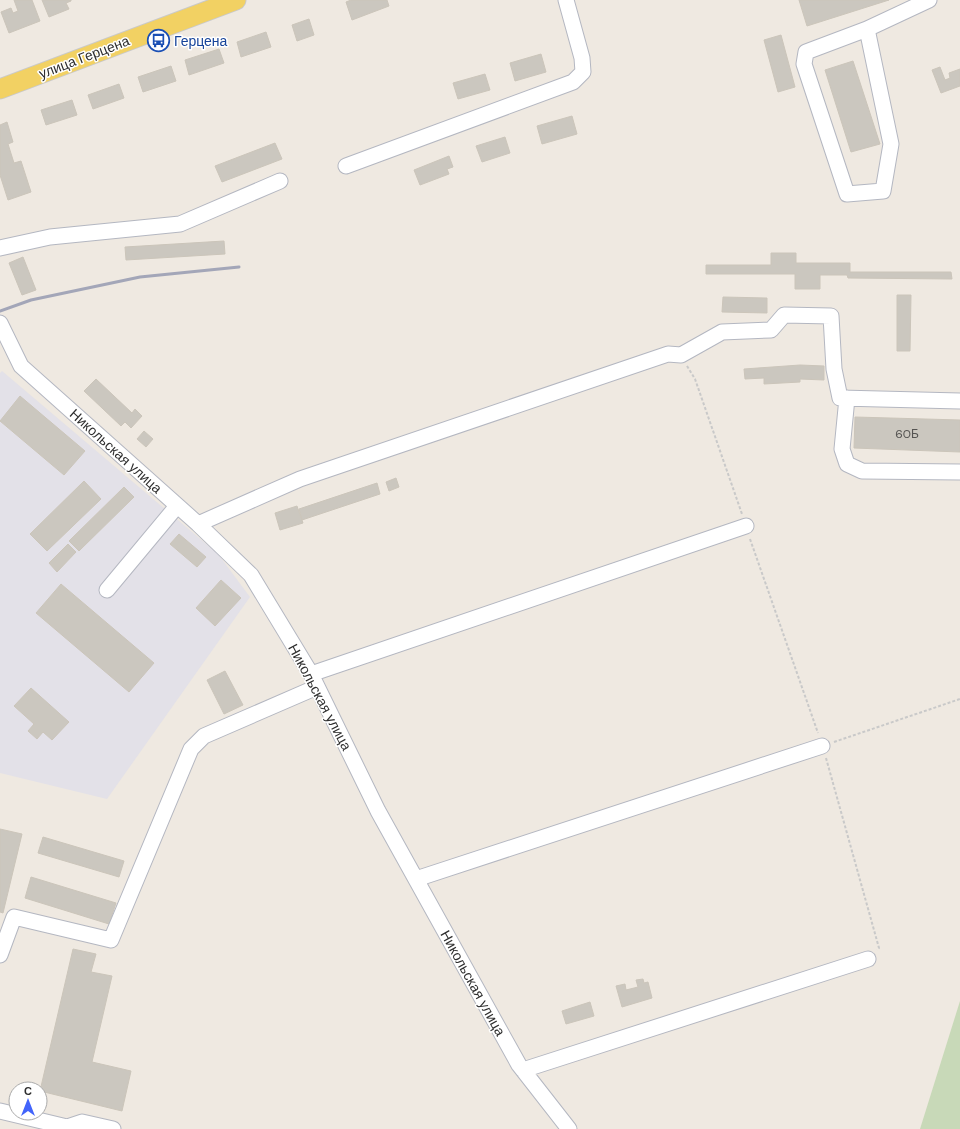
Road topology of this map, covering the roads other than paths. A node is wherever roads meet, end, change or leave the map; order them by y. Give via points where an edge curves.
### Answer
1 (236, 0) edge
2 (566, 0) edge
3 (929, 0) edge
4 (867, 29) junction
5 (0, 89) edge
6 (346, 166) dead end
7 (280, 181) dead end
8 (0, 248) edge
9 (0, 323) edge
10 (847, 398) junction
11 (960, 401) edge
12 (960, 472) edge
13 (177, 506) junction
14 (198, 524) junction
15 (746, 526) road end
16 (107, 590) dead end
17 (314, 681) junction
18 (822, 746) road end
19 (416, 879) junction
20 (0, 955) edge
21 (868, 959) road end
22 (523, 1070) junction
23 (0, 1111) edge
24 (113, 1129) edge
25 (569, 1129) edge

1 - 5 main road, улица Герцена
2 - 6 street via 582,58 583,72 573,82
3 - 4 street
4 - 4 street via 891,144 883,190 847,194 804,64 806,52
7 - 8 street via 180,224 50,237
9 - 13 street, Никольская улица via 21,366
10 - 11 street
10 - 12 street via 842,449 847,464 862,471
10 - 14 street via 840,398 834,369 831,316 784,315 771,330 722,332 674,355 300,479
13 - 14 street, Никольская улица
13 - 16 street
14 - 17 street, Никольская улица via 251,575
15 - 17 street
17 - 19 street, Никольская улица via 378,811
17 - 20 street via 204,736 191,749 111,940 14,917
18 - 19 street
19 - 22 street, Никольская улица
21 - 22 street
22 - 25 street, Никольская улица
23 - 24 street via 66,1127 82,1122

